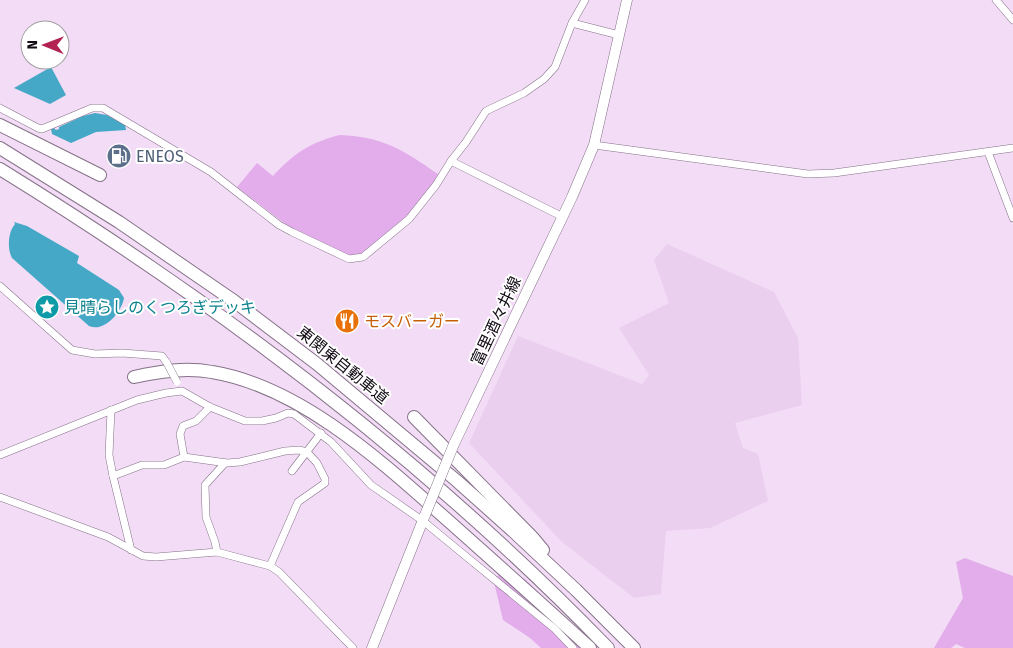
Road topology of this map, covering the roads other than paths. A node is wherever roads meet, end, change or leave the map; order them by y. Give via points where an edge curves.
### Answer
1 (585, 0) edge
2 (627, 0) edge
3 (996, 0) edge
4 (1013, 20) edge
5 (572, 23) junction
6 (619, 35) junction
7 (0, 108) edge
8 (0, 125) edge
9 (594, 145) junction
10 (0, 148) edge
11 (1013, 148) edge
12 (988, 152) junction
13 (450, 162) junction
14 (0, 169) edge
15 (100, 175) dead end
16 (563, 217) junction
17 (1013, 218) edge
18 (0, 286) edge
19 (134, 377) dead end
20 (182, 391) junction
21 (210, 406) junction
22 (111, 410) junction
23 (414, 417) dead end
24 (321, 433) junction
25 (307, 452) junction
26 (0, 455) edge
27 (184, 457) junction
28 (225, 463) junction
29 (292, 471) dead end
30 (113, 476) junction
31 (0, 497) edge
32 (424, 518) junction
33 (131, 550) junction
34 (217, 552) junction
35 (270, 566) junction
36 (576, 590) junction
37 (353, 648) edge
38 (372, 648) edge
39 (573, 648) edge
40 (590, 648) edge
41 (608, 648) edge
42 (634, 648) edge

1 - 5 street
2 - 6 main road, 富里酒々井線
3 - 4 street
5 - 6 street
5 - 13 street via 555,67 524,93 486,111
6 - 9 main road, 富里酒々井線
7 - 13 street via 42,129 92,108 103,108 211,172 292,232 349,259 364,257 409,219
8 - 15 highway
9 - 12 street via 808,174
9 - 16 main road, 富里酒々井線
10 - 36 highway, 東関東自動車道 via 119,222 234,301 317,364 457,481
11 - 12 street
12 - 17 street
13 - 16 street
14 - 41 highway via 111,239 306,379 488,533
16 - 32 main road, 富里酒々井線, bridge via 454,444
18 - 20 street, bridge via 72,350 162,356
19 - 40 highway via 186,369 213,372 266,388 335,427 389,470
20 - 21 street
20 - 22 street via 146,397
21 - 24 street via 245,421 294,414
21 - 27 street via 196,421 183,426 180,434
22 - 26 street
22 - 30 street
23 - 36 highway via 533,538
24 - 25 street
24 - 32 street via 371,485
25 - 28 street via 285,451
25 - 29 street
25 - 35 street via 317,463 325,483 298,502
27 - 28 street
27 - 30 street via 164,465 142,465
28 - 34 street via 205,485 206,517
30 - 33 street
31 - 33 street
32 - 38 main road, 富里酒々井線
32 - 39 street
33 - 34 street via 156,558
34 - 35 street
35 - 37 street
36 - 42 highway, 東関東自動車道

